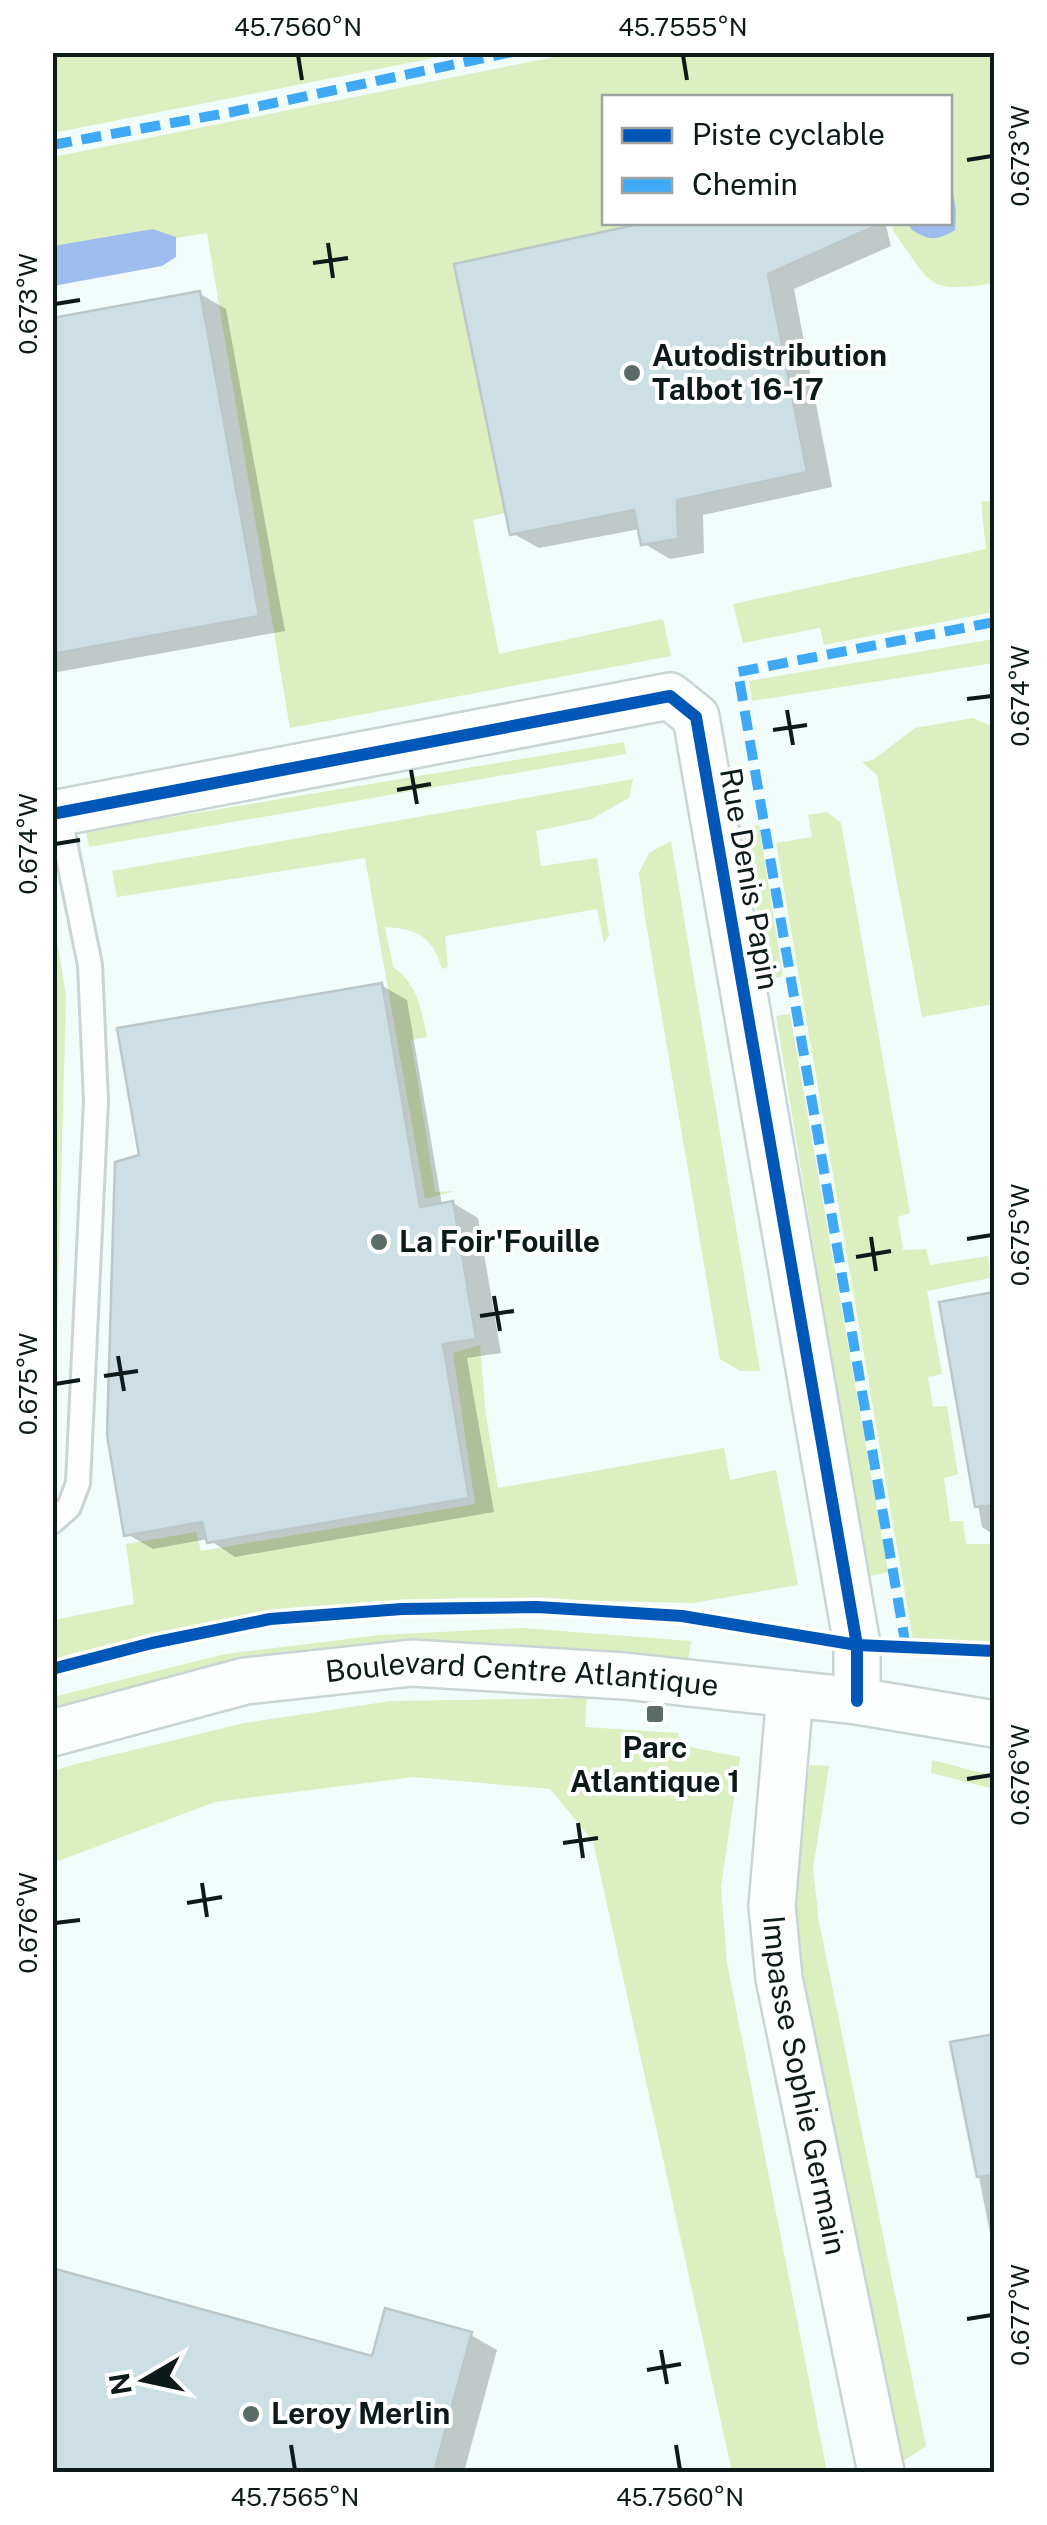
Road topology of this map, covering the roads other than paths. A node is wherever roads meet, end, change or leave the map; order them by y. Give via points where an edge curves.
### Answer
1 (56, 813) edge
2 (52, 1522) edge
3 (790, 1694) junction
4 (857, 1702) junction
5 (994, 1724) edge
6 (52, 1733) edge
7 (880, 2472) edge

1 - 2 lane via 90,965 96,1102 78,1483 69,1507
1 - 4 street, Rue Denis Papin via 670,696 696,717 857,1645
3 - 4 street, Boulevard Centre Atlantique
3 - 6 street, Boulevard Centre Atlantique via 412,1664 245,1681
3 - 7 street, Impasse Sophie Germain via 772,1906 779,1978
4 - 5 street, Boulevard Centre Atlantique

